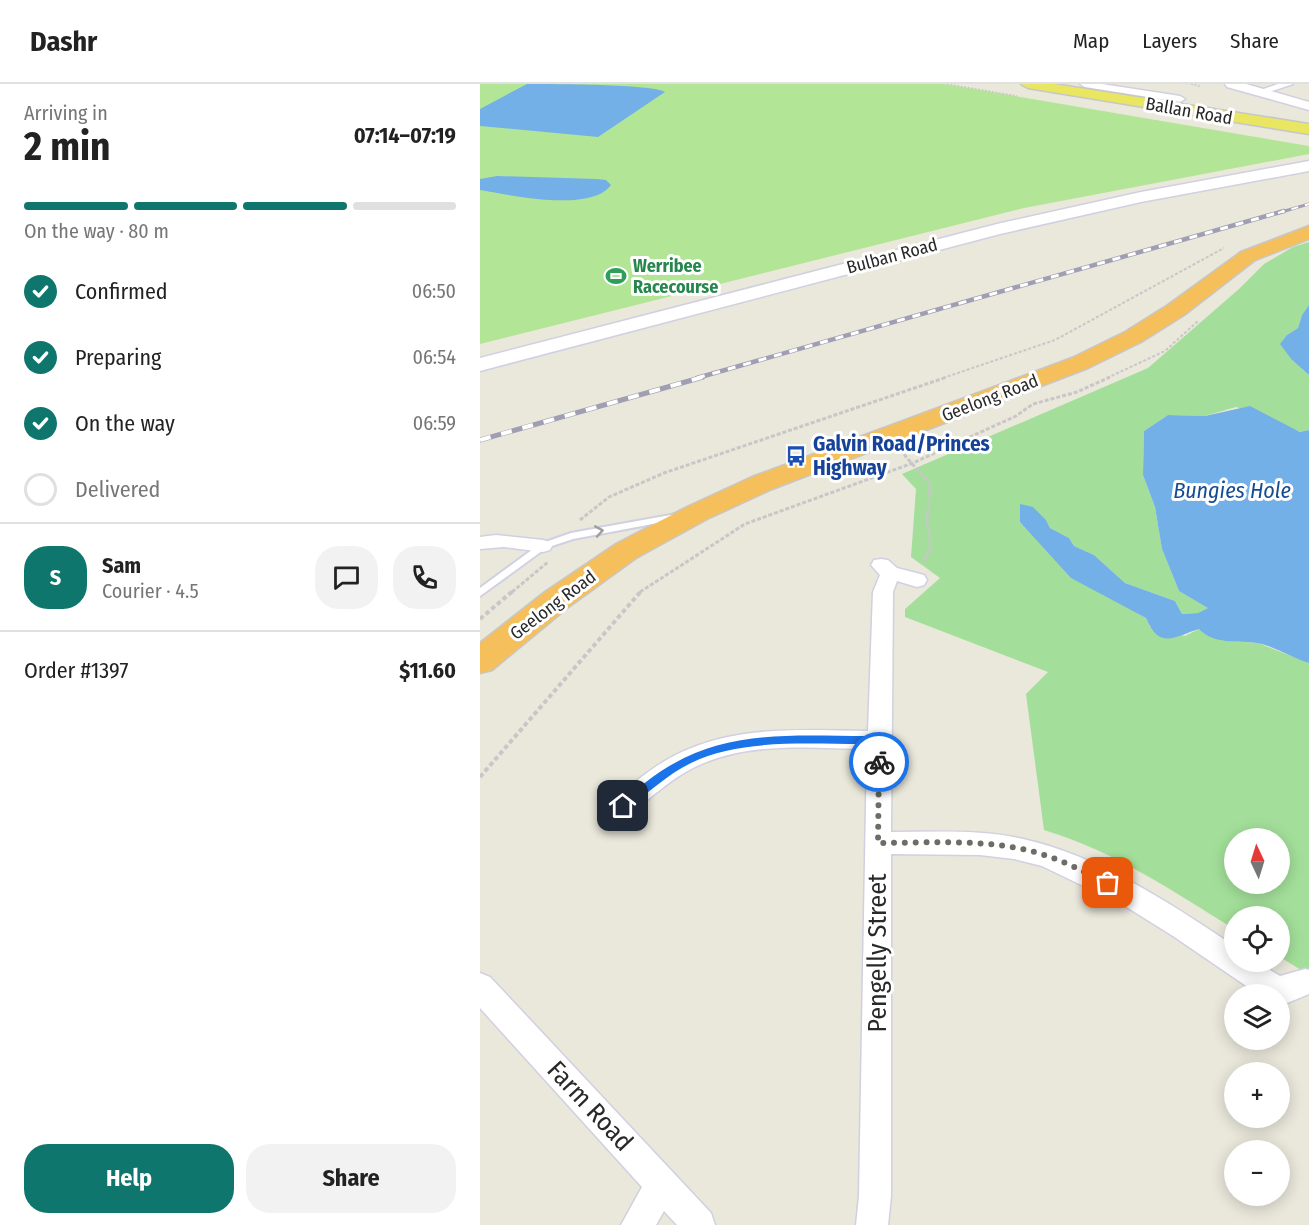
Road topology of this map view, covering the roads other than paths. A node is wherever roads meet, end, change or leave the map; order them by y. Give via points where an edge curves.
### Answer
1 (1028, 84) edge
2 (1085, 84) edge
3 (1232, 84) edge
4 (1288, 84) edge
5 (1258, 88) edge
6 (1180, 99) dead end
7 (1305, 106) edge
8 (1243, 120) junction
9 (1309, 129) edge
10 (1309, 136) edge
11 (1309, 166) edge
12 (1309, 232) edge
13 (480, 365) edge
14 (697, 513) junction
15 (480, 543) edge
16 (543, 546) junction
17 (917, 580) road end
18 (480, 593) edge
19 (480, 661) edge
20 (879, 740) junction
21 (623, 806) dead end
22 (878, 843) junction
23 (1305, 982) dead end
24 (1263, 984) edge
25 (480, 987) edge
26 (1290, 988) edge
27 (662, 1185) junction
28 (637, 1225) edge
29 (699, 1225) edge
30 (872, 1225) edge

1 - 8 main road, Ballan Road
2 - 6 street
3 - 5 street
4 - 5 street
5 - 7 street
8 - 9 main road, Ballan Road
8 - 10 main road, Ballan Road
11 - 13 street, Bulban Road via 1031,221
12 - 14 highway, Geelong Road via 1248,256 1176,310 1080,363 762,483
16 -> 14 lane via 571,536
14 - 19 highway, Geelong Road via 626,551
15 - 16 street via 510,540
16 - 18 lane
17 - 20 street, Pengelly Street via 885,569
20 - 21 street via 747,742 721,747 688,759
20 - 22 street, Pengelly Street
22 - 24 street via 972,843 1052,858 1127,891
22 - 30 street, Pengelly Street
23 - 26 street
25 - 27 street, Farm Road
27 - 28 street
27 - 29 street, Farm Road

